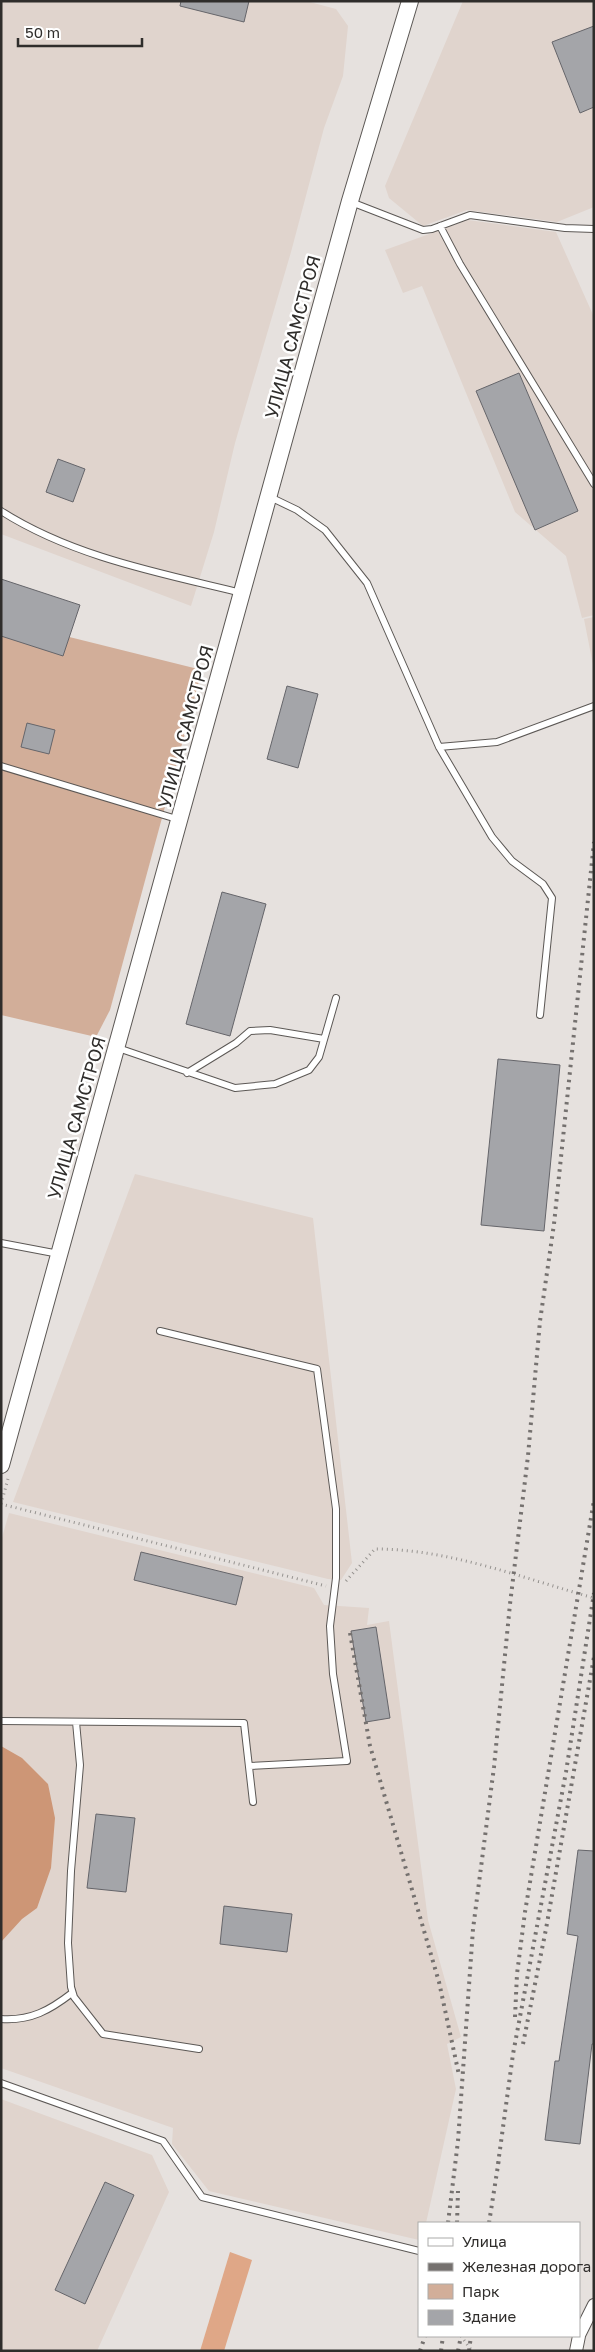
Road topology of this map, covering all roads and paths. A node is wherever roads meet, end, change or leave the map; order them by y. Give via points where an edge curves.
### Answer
1 (410, 1) edge
2 (350, 201) junction
3 (440, 226) junction
4 (594, 229) edge
5 (594, 484) edge
6 (270, 497) junction
7 (1, 511) edge
8 (243, 594) junction
9 (594, 706) edge
10 (439, 748) junction
11 (1, 766) edge
12 (181, 820) junction
13 (336, 998) dead end
14 (540, 1015) dead end
15 (324, 1039) junction
16 (118, 1048) junction
17 (187, 1072) junction
18 (1, 1243) edge
19 (60, 1254) junction
20 (160, 1330) dead end
21 (1, 1465) edge
22 (1, 1504) edge
23 (335, 1587) junction
24 (594, 1598) edge
25 (1, 1721) edge
26 (76, 1722) junction
27 (249, 1766) junction
28 (253, 1802) dead end
29 (72, 1993) junction
30 (1, 2019) edge
31 (199, 2049) dead end
32 (1, 2082) edge
33 (418, 2251) edge
34 (594, 2305) edge
35 (580, 2333) edge
36 (462, 2337) edge
37 (579, 2337) edge
38 (472, 2351) edge
39 (576, 2351) edge

1 - 2 street, УЛИЦА САМСТРОЯ
2 - 3 lane via 423,230
2 - 6 street, УЛИЦА САМСТРОЯ
3 - 4 lane via 470,215
3 - 5 lane
6 - 8 street, УЛИЦА САМСТРОЯ
6 - 10 lane via 298,510 325,530 367,583
7 - 8 lane via 76,548 139,568
8 - 12 street, УЛИЦА САМСТРОЯ
9 - 10 lane via 497,742
10 - 14 lane via 492,838 512,861 543,884 552,898
11 - 12 lane
12 - 16 street, УЛИЦА САМСТРОЯ
13 - 15 lane
15 - 17 lane via 270,1030 250,1031
15 - 17 lane via 319,1057 309,1070 275,1084 236,1088
16 - 17 lane
16 - 19 street, УЛИЦА САМСТРОЯ
18 - 19 lane
19 - 21 street, УЛИЦА САМСТРОЯ
20 - 23 lane via 317,1369 336,1509
22 - 23 path
23 - 24 path via 340,1588 376,1548 403,1549 510,1573
23 - 27 lane via 331,1635 333,1674 347,1761
25 - 26 lane
26 - 27 lane via 244,1723
26 - 29 lane via 80,1766 68,1943
27 - 28 lane
29 - 30 lane via 38,2015 25,2019
29 - 31 lane via 103,2034
32 - 33 lane via 163,2141 202,2197
34 - 35 street
36 - 38 path
37 - 39 street

